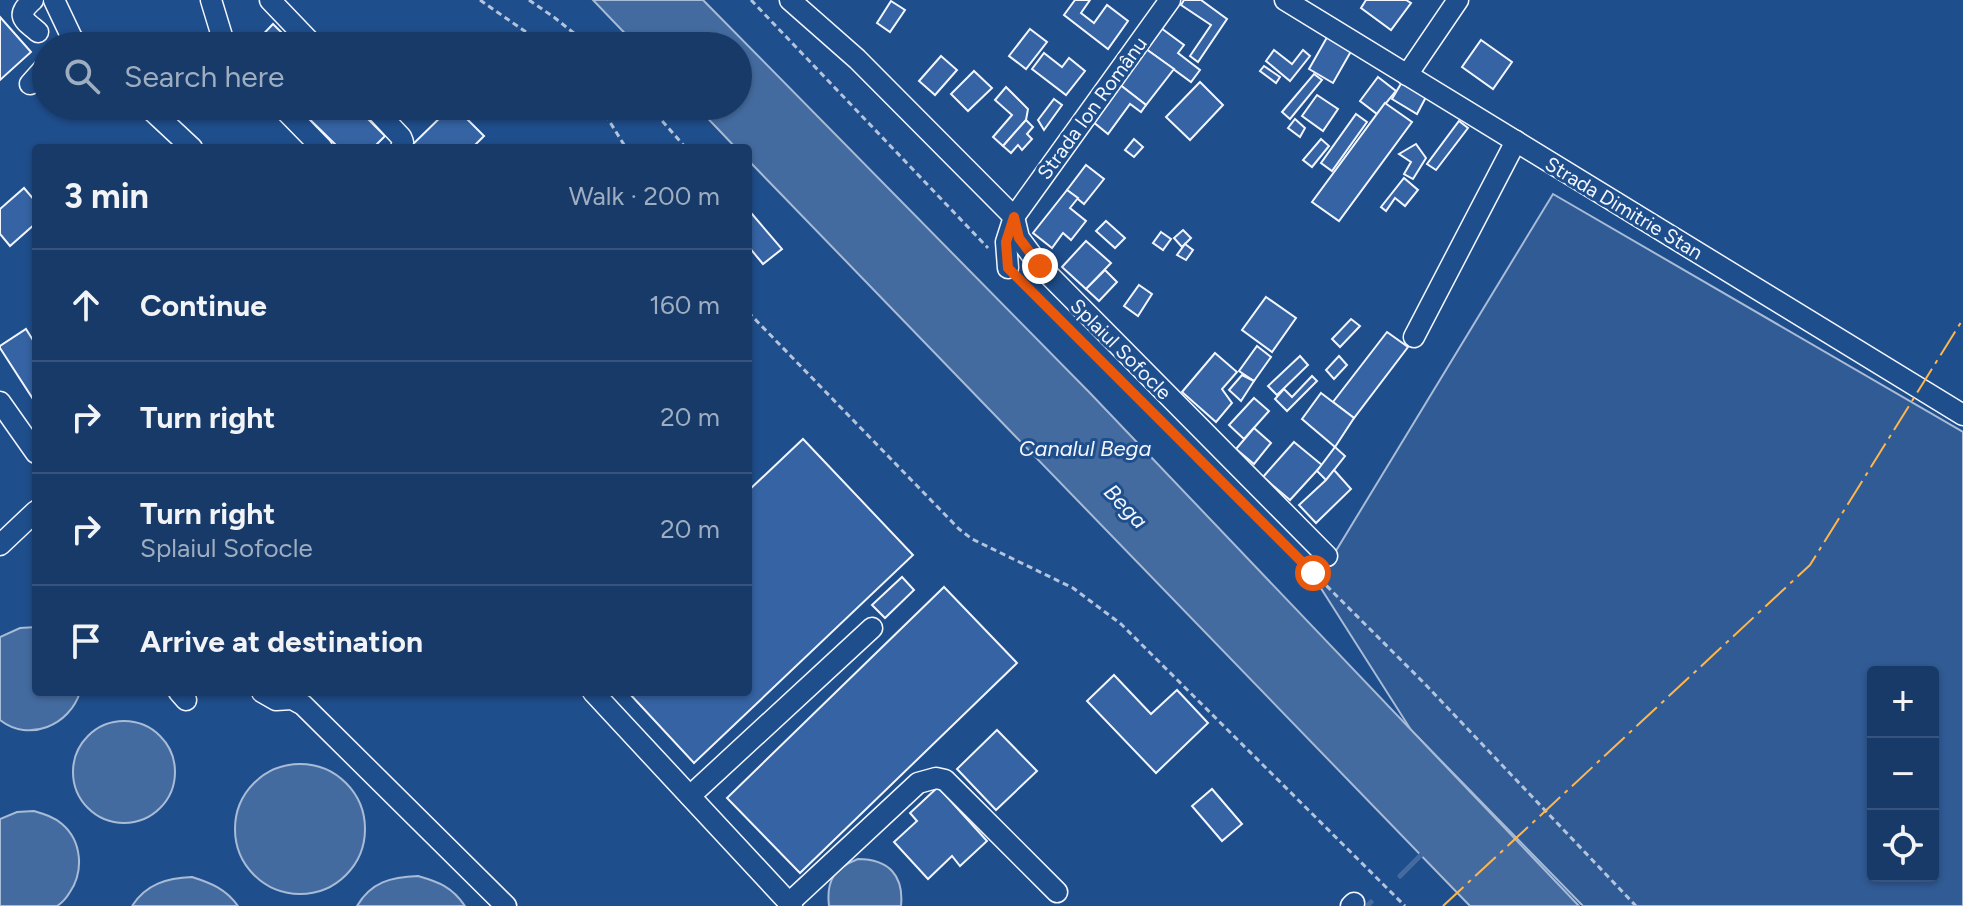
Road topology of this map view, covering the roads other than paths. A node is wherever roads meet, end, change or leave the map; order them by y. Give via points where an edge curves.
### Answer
1 (33, 0) edge
2 (54, 0) edge
3 (211, 0) edge
4 (270, 0) edge
5 (790, 0) edge
6 (1170, 0) edge
7 (1285, 0) edge
8 (1458, 0) edge
9 (38, 32) dead end
10 (68, 32) edge
11 (221, 32) edge
12 (301, 32) edge
13 (1407, 75) junction
14 (32, 82) edge
15 (30, 84) dead end
16 (162, 120) edge
17 (295, 120) edge
18 (385, 120) edge
19 (1516, 141) junction
20 (188, 144) edge
21 (318, 144) edge
22 (402, 144) edge
23 (1014, 217) junction
24 (1008, 268) road end
25 (1414, 337) dead end
26 (0, 402) edge
27 (1963, 415) edge
28 (32, 447) edge
29 (32, 515) edge
30 (0, 545) edge
31 (1327, 556) dead end
32 (872, 628) dead end
33 (269, 696) edge
34 (597, 696) edge
35 (690, 796) junction
36 (1057, 892) dead end
37 (791, 904) edge
38 (506, 906) edge

1 - 9 street via 21,15
2 - 10 street
3 - 11 street
4 - 12 street
5 - 23 street, Splaiul Sofocle via 857,59
6 - 23 street, Strada Ion Românu
7 - 13 street, Strada Dimitrie Stan
8 - 13 street
13 - 19 street, Strada Dimitrie Stan
14 - 15 street
16 - 20 street
17 - 21 street
18 - 22 street
19 - 25 street
19 - 27 street, Strada Dimitrie Stan
23 - 24 street via 1006,242
23 - 31 street, Splaiul Sofocle via 1019,238 1040,266
26 - 28 street
29 - 30 street
32 - 35 street
33 - 38 street via 303,705
34 - 35 street
35 - 37 street
36 - 37 street via 945,780 936,778 918,783

